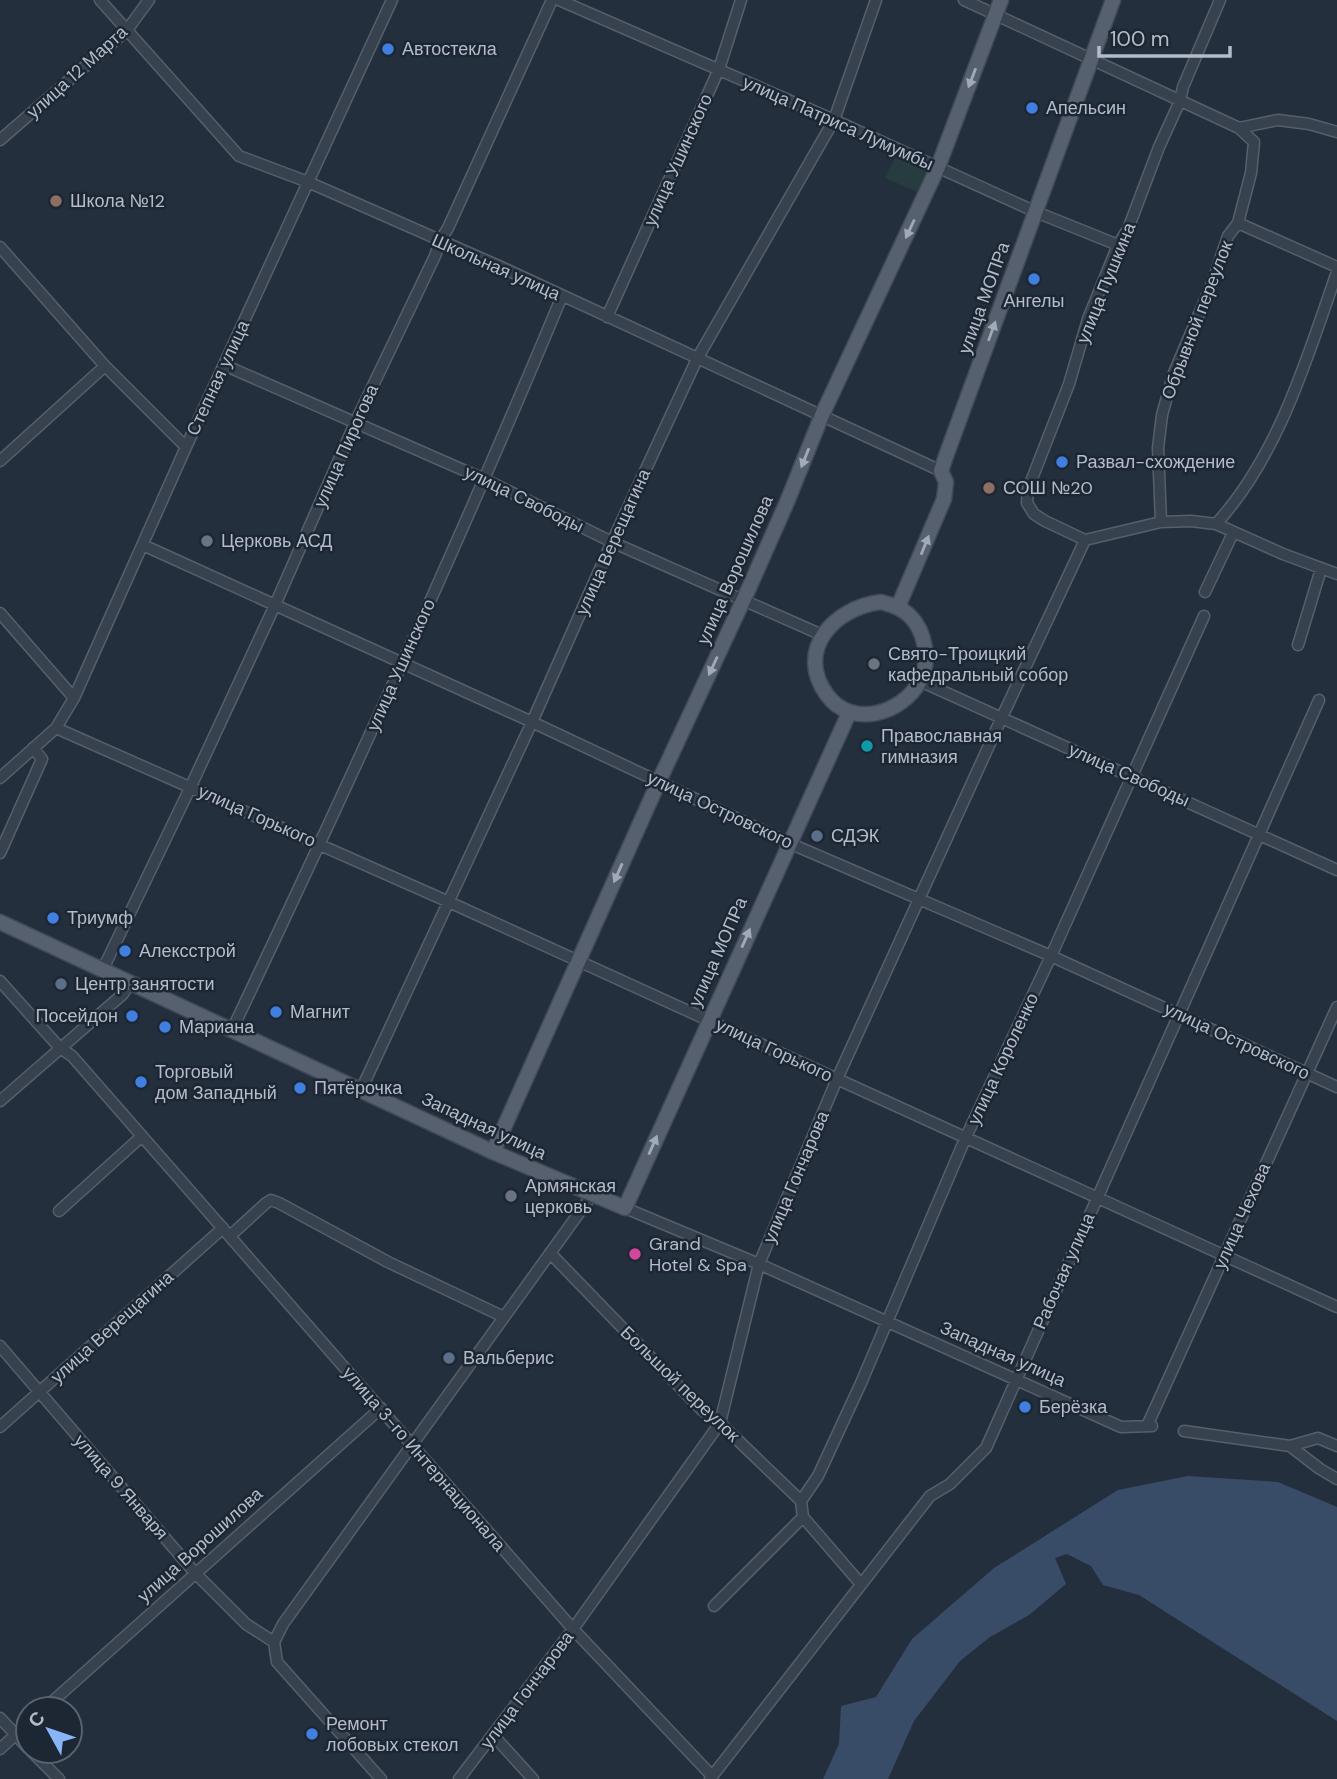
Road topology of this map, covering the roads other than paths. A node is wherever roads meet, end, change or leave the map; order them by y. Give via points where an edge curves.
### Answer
1 (100, 0) edge
2 (149, 0) edge
3 (392, 0) edge
4 (551, 0) edge
5 (559, 0) edge
6 (741, 0) edge
7 (876, 0) edge
8 (964, 0) edge
9 (1113, 0) edge
10 (1220, 0) edge
11 (999, 7) edge
12 (127, 30) junction
13 (1091, 60) junction
14 (719, 69) junction
15 (1180, 101) junction
16 (834, 120) junction
17 (1238, 128) junction
18 (1337, 132) edge
19 (0, 141) edge
20 (938, 167) junction
21 (307, 182) junction
22 (1036, 212) junction
23 (1238, 223) junction
24 (440, 241) junction
25 (1118, 245) junction
26 (0, 247) edge
27 (1337, 269) edge
28 (562, 296) junction
29 (607, 317) junction
30 (697, 359) junction
31 (224, 365) junction
32 (105, 366) junction
33 (822, 415) junction
34 (355, 423) junction
35 (186, 447) junction
36 (0, 461) edge
37 (941, 471) junction
38 (486, 480) junction
39 (1161, 522) junction
40 (1216, 524) junction
41 (1233, 533) junction
42 (1085, 540) junction
43 (612, 542) junction
44 (143, 545) junction
45 (1321, 569) junction
46 (1337, 574) edge
47 (1205, 592) dead end
48 (744, 600) junction
49 (275, 605) junction
50 (898, 607) junction
51 (0, 613) edge
52 (1204, 615) dead end
53 (822, 635) junction
54 (1298, 645) dead end
55 (402, 663) junction
56 (920, 681) junction
57 (74, 698) junction
58 (1319, 700) dead end
59 (849, 713) junction
60 (1002, 717) junction
61 (533, 722) junction
62 (56, 728) junction
63 (33, 748) junction
64 (1132, 776) junction
65 (0, 778) edge
66 (659, 781) junction
67 (191, 786) junction
68 (1259, 834) junction
69 (789, 843) junction
70 (320, 845) junction
71 (0, 853) edge
72 (1337, 870) edge
73 (920, 898) junction
74 (449, 902) junction
75 (0, 922) edge
76 (1051, 956) junction
77 (579, 961) junction
78 (103, 969) junction
79 (0, 981) edge
80 (131, 982) junction
81 (1337, 1007) edge
82 (1179, 1015) junction
83 (709, 1020) junction
84 (232, 1030) junction
85 (60, 1048) junction
86 (1307, 1073) junction
87 (837, 1079) junction
88 (1337, 1087) edge
89 (361, 1090) junction
90 (0, 1101) edge
91 (141, 1137) junction
92 (965, 1139) junction
93 (493, 1152) junction
94 (592, 1195) junction
95 (1097, 1197) junction
96 (625, 1208) junction
97 (59, 1211) dead end
98 (227, 1232) junction
99 (550, 1252) junction
100 (1224, 1254) junction
101 (759, 1264) junction
102 (1337, 1307) edge
103 (504, 1317) junction
104 (887, 1322) junction
105 (0, 1346) edge
106 (1015, 1381) junction
107 (40, 1392) junction
108 (381, 1408) junction
109 (720, 1423) junction
110 (0, 1426) edge
111 (1149, 1426) joint
112 (1184, 1431) dead end
113 (413, 1445) junction
114 (1290, 1446) junction
115 (1337, 1446) edge
116 (1337, 1479) edge
117 (801, 1501) junction
118 (803, 1517) junction
119 (196, 1574) junction
120 (860, 1583) junction
121 (714, 1606) dead end
122 (573, 1629) junction
123 (275, 1642) junction
124 (60, 1695) edge
125 (0, 1718) edge
126 (14, 1734) edge
127 (493, 1735) junction
128 (14, 1736) edge
129 (0, 1749) edge
130 (45, 1765) edge
131 (711, 1777) edge
132 (59, 1779) edge
133 (380, 1779) edge
134 (459, 1779) edge
135 (533, 1779) edge

1 - 12 street, Школьная улица
2 - 12 street, улица 12 Марта
3 - 21 street, Степная улица
4 - 24 street, улица Пирогова
5 - 14 street, улица Патриса Лумумбы
6 - 14 street, улица Ушинского
7 - 16 street, улица Верещагина
8 - 11 street
9 - 13 main road, улица МОПРа
10 - 15 street, улица Пушкина
11 - 13 street
11 -> 20 main road, улица Ворошилова
12 - 19 street, улица 12 Марта
12 - 21 street, Школьная улица via 239,156
13 - 15 street
13 - 22 main road, улица МОПРа
14 - 16 street, улица Патриса Лумумбы
14 - 29 street, улица Ушинского
15 - 17 street
15 - 25 street, улица Пушкина
16 - 20 street, улица Патриса Лумумбы
16 - 30 street, улица Верещагина
17 - 18 street via 1278,120
17 - 23 street, Обрывной переулок via 1254,142
20 - 22 street, улица Патриса Лумумбы
20 -> 33 main road, улица Ворошилова
21 - 24 street, Школьная улица
21 - 31 street, Степная улица
22 - 25 street, улица Патриса Лумумбы
37 -> 22 main road, улица МОПРа
23 - 27 street
23 - 39 street, Обрывной переулок via 1228,236 1173,375 1162,415 1158,448
24 - 28 street, Школьная улица
24 - 34 street, улица Пирогова
25 - 42 street, улица Пушкина via 1028,489 1027,503 1034,513
26 - 32 street
27 - 40 street via 1308,355 1266,452 1235,504
28 - 29 street, Школьная улица
28 - 38 street, улица Ушинского
29 - 30 street, Школьная улица
30 - 33 street, Школьная улица
30 - 43 street, улица Верещагина
31 - 34 street, улица Свободы
31 - 35 street, Степная улица
32 - 35 street
32 - 36 street
33 - 37 street, Школьная улица
33 -> 48 main road, улица Ворошилова
34 - 38 street, улица Свободы
34 - 49 street, улица Пирогова
35 - 44 street, Степная улица
50 -> 37 main road, улица МОПРа via 944,499 946,482
38 - 43 street, улица Свободы
38 - 55 street, улица Ушинского
39 - 40 street
39 - 42 street
40 - 41 street
41 - 45 street
41 - 47 street
42 - 60 street, улица Гончарова
43 - 48 street, улица Свободы
43 - 61 street, улица Верещагина
44 - 49 street, улица Островского
44 - 57 street, Степная улица
45 - 46 street
45 - 54 street
48 - 53 street, улица Свободы
48 -> 66 main road, улица Ворошилова
49 - 55 street, улица Островского
49 - 67 street, улица Пирогова
50 - 53 main road via 881,602 852,609
50 - 56 main road via 920,630 925,665
51 - 57 street
52 - 64 street, улица Короленко
53 - 59 main road via 817,663 821,684
55 - 61 street, улица Островского
55 - 70 street, улица Ушинского
56 - 59 main road via 896,705 880,713
56 - 60 street, улица Свободы
57 - 62 street, Степная улица
58 - 68 street, Рабочая улица
59 - 69 main road, улица МОПРа
60 - 64 street, улица Свободы
60 - 73 street, улица Гончарова
61 - 66 street, улица Островского
61 - 74 street, улица Верещагина
62 - 63 street, Степная улица
62 - 67 street, улица Горького
63 - 65 street, Степная улица
63 - 71 street via 42,759
64 - 68 street, улица Свободы
64 - 76 street, улица Короленко
66 - 69 street, улица Островского
66 -> 77 main road, улица Ворошилова
67 - 70 street, улица Горького
67 - 78 street, улица Пирогова
68 - 72 street, улица Свободы
68 - 82 street, Рабочая улица
69 - 73 street, улица Островского
83 -> 69 main road, улица МОПРа
70 - 74 street, улица Горького
70 - 84 street, улица Ушинского
73 - 76 street, улица Островского
73 - 87 street, улица Гончарова
74 - 77 street, улица Горького
74 - 89 street, улица Верещагина
75 - 78 main road, Западная улица
76 - 82 street, улица Островского
76 - 92 street, улица Короленко
77 - 83 street, улица Горького
77 - 93 main road, улица Ворошилова
78 - 80 main road, Западная улица
79 - 85 street, улица 3-го Интернационала
80 - 84 main road, Западная улица
80 - 85 street
81 - 86 street, улица Чехова
82 - 86 street, улица Островского
82 - 95 street, Рабочая улица
83 - 87 street, улица Горького
96 -> 83 main road, улица МОПРа
84 - 89 main road, Западная улица
85 - 90 street
85 - 91 street, улица 3-го Интернационала
86 - 88 street, улица Островского
86 - 100 street, улица Чехова
87 - 92 street, улица Горького
87 - 101 street, улица Гончарова
89 - 93 main road, Западная улица
91 - 97 street
91 - 98 street, улица 3-го Интернационала
92 - 95 street, улица Горького
92 - 104 street, улица Короленко
93 - 94 main road, Западная улица
94 - 96 main road, Западная улица
94 - 99 street
95 - 100 street, улица Горького
95 - 106 street, Рабочая улица
96 - 101 street, Западная улица
98 - 103 street, улица Верещагина via 266,1203 275,1202
98 - 107 street, улица Верещагина
98 - 108 street, улица 3-го Интернационала
99 - 103 street
99 - 109 street, Большой переулок via 702,1410
100 - 102 street, улица Горького
100 - 111 street, улица Чехова
101 - 104 street, Западная улица
101 - 109 street, улица Гончарова
103 - 113 street
104 - 106 street, Западная улица
104 - 117 street, улица Короленко via 818,1476
105 - 107 street, улица 9 Января
106 - 111 street, Западная улица via 1121,1427
106 - 120 street, Рабочая улица via 986,1448 950,1484 930,1496
107 - 110 street, улица Верещагина
107 - 119 street, улица 9 Января
108 - 113 street, улица 3-го Интернационала
108 - 119 street, улица Ворошилова
109 - 117 street, Большой переулок
109 - 122 street, улица Гончарова
112 - 114 street
113 - 122 street, улица 3-го Интернационала
113 - 123 street via 283,1624
114 - 115 street via 1318,1438
114 - 116 street
117 - 118 street
118 - 120 street
118 - 121 street
119 - 123 street, улица 9 Января via 246,1624
119 - 124 street, улица Ворошилова
120 - 131 street, Рабочая улица
122 - 127 street, улица Гончарова
122 - 131 street, улица 3-го Интернационала
123 - 133 street via 277,1661
125 - 126 street
127 - 134 street, улица Гончарова
127 - 135 street
128 - 129 street
130 - 132 street

